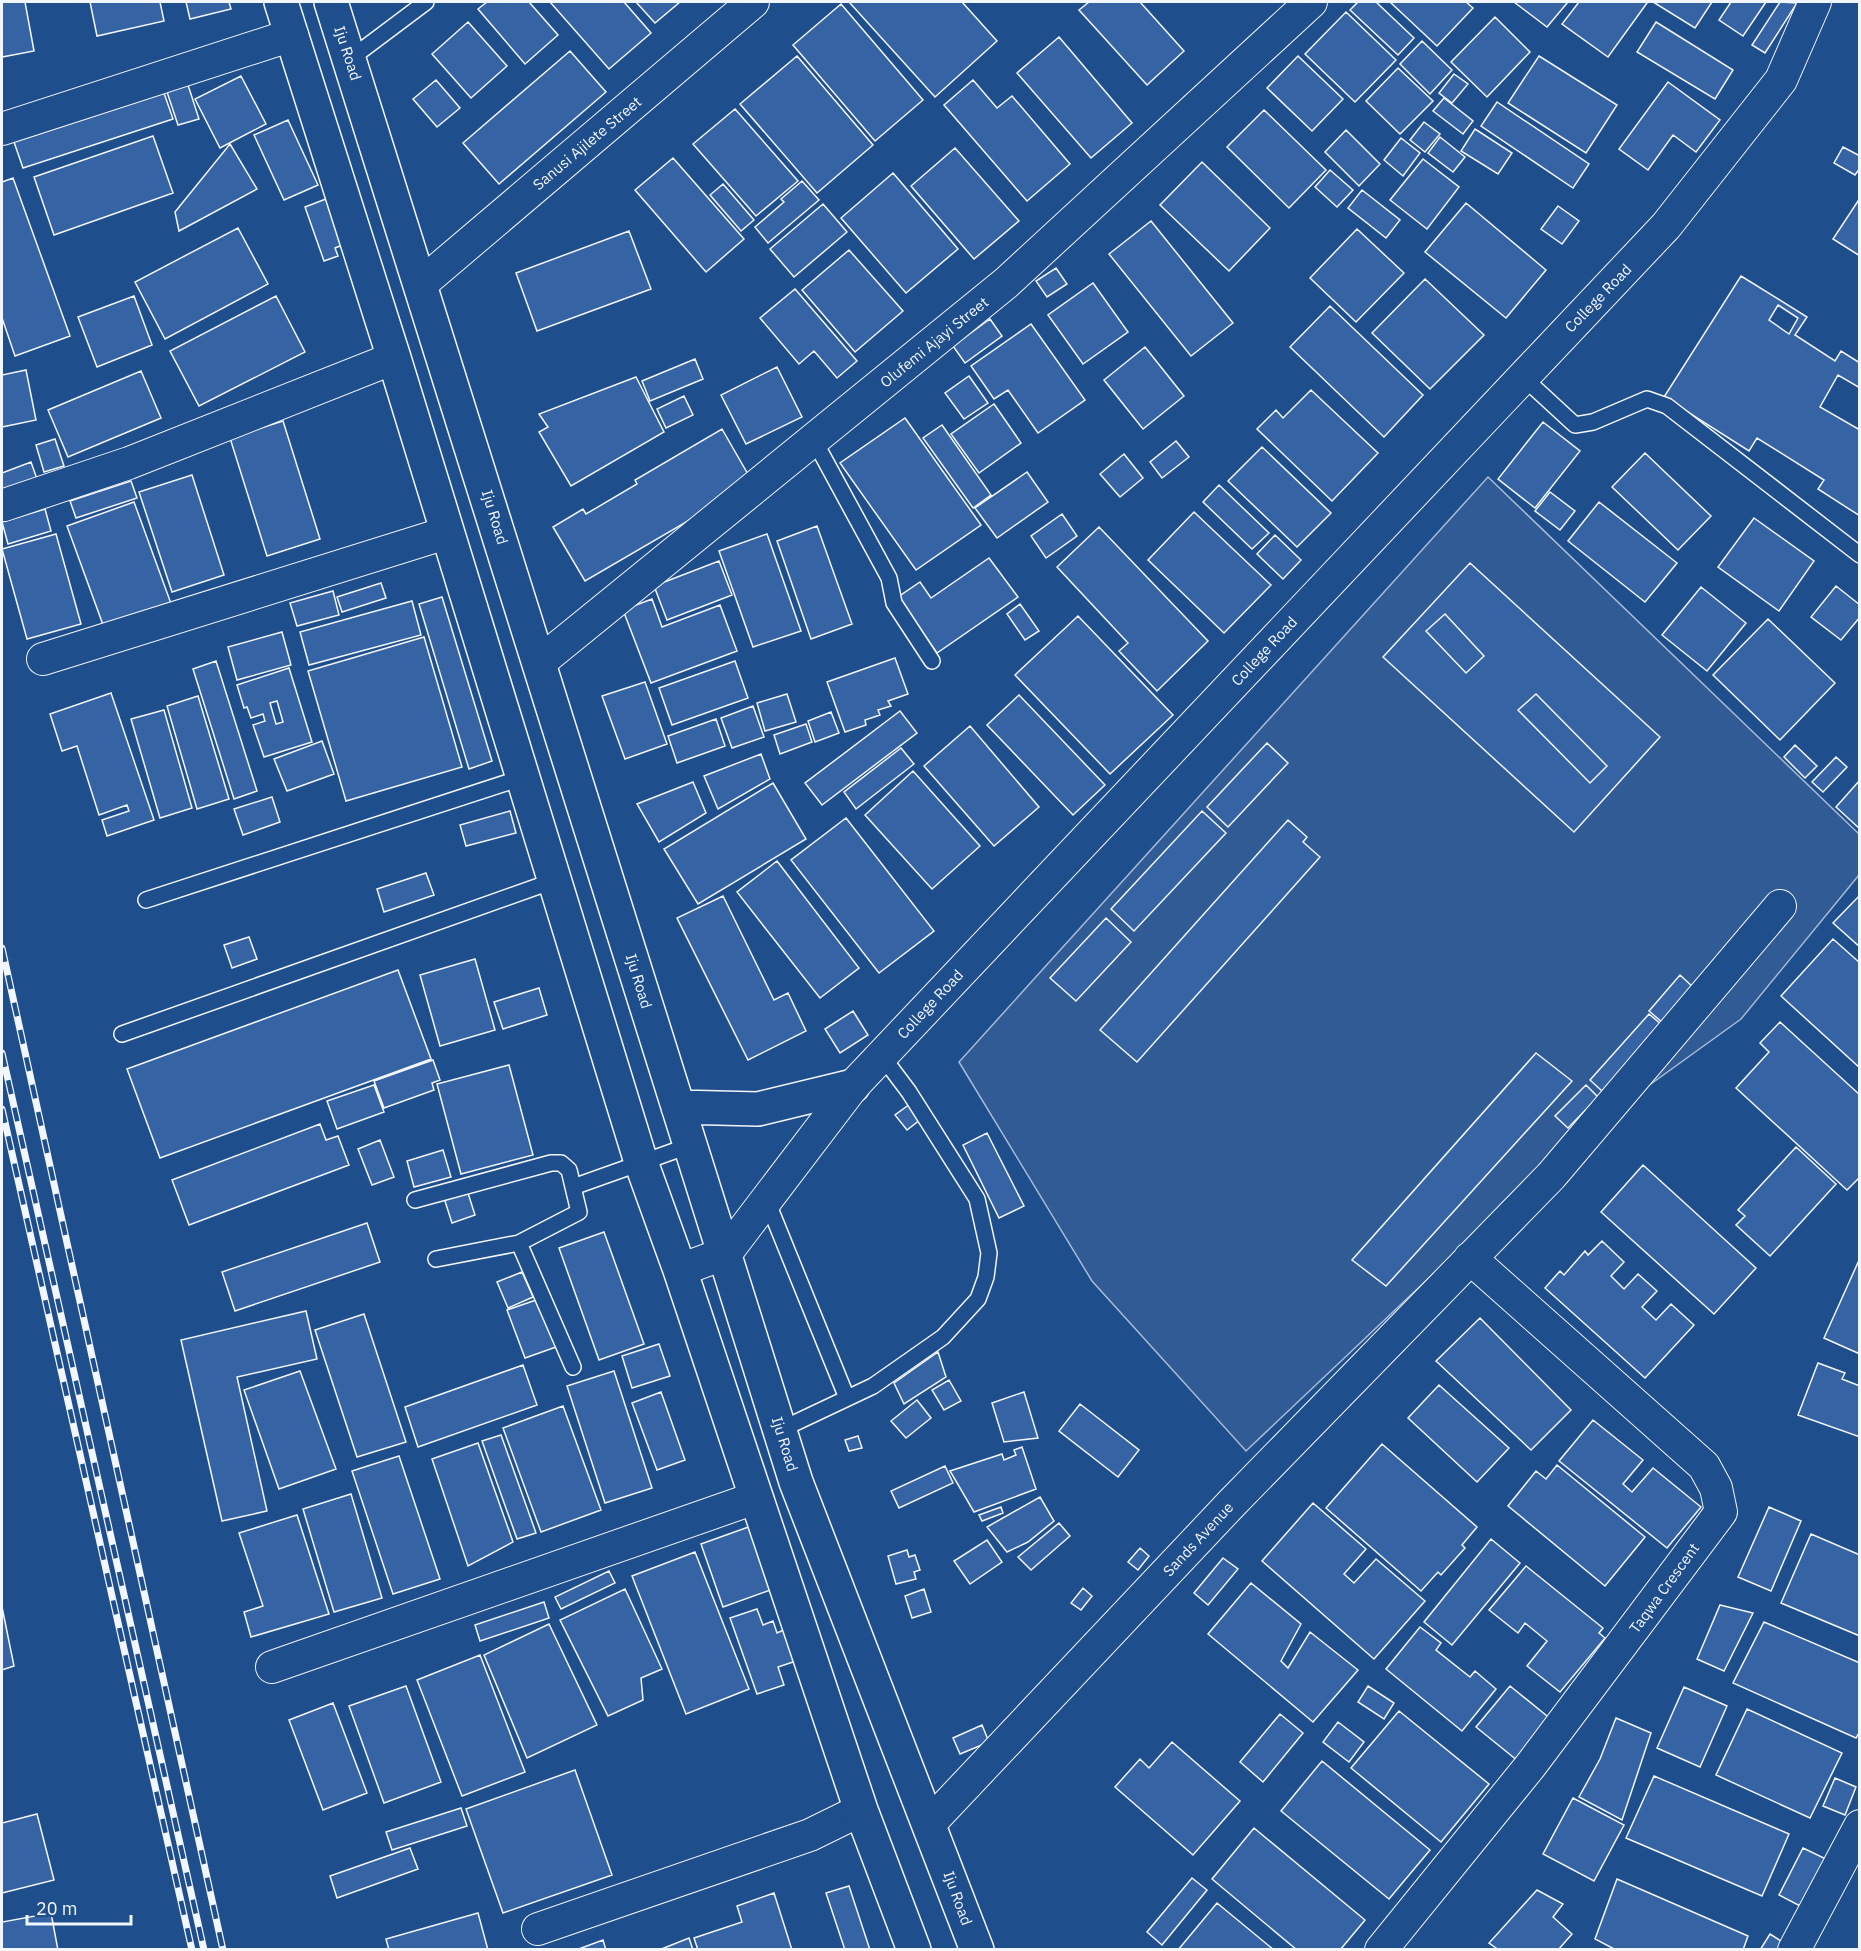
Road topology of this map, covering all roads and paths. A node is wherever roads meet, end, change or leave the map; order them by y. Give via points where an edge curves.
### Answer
1 (281, 2) edge
2 (331, 2) edge
3 (426, 2) edge
4 (753, 2) edge
5 (1311, 2) edge
6 (1815, 2) edge
7 (292, 36) junction
8 (350, 58) junction
9 (2, 129) edge
10 (422, 284) junction
11 (394, 358) junction
12 (1523, 377) junction
13 (814, 440) junction
14 (4, 506) dead end
15 (446, 532) junction
16 (1860, 555) edge
17 (43, 659) dead end
18 (932, 661) dead end
19 (540, 662) junction
20 (521, 778) junction
21 (553, 881) junction
22 (146, 900) dead end
23 (1780, 906) dead end
24 (122, 1034) dead end
25 (882, 1056) junction
26 (853, 1086) junction
27 (678, 1107) junction
28 (691, 1145) junction
29 (641, 1162) junction
30 (573, 1187) junction
31 (415, 1200) dead end
32 (767, 1201) junction
33 (519, 1243) junction
34 (726, 1252) junction
35 (1470, 1258) junction
36 (436, 1259) dead end
37 (680, 1270) junction
38 (573, 1367) dead end
39 (847, 1398) junction
40 (780, 1430) junction
41 (754, 1498) junction
42 (272, 1666) dead end
43 (861, 1810) junction
44 (930, 1823) junction
45 (1858, 1831) edge
46 (537, 1929) dead end
47 (914, 1950) edge
48 (977, 1950) edge
49 (1381, 1950) edge
50 (1794, 1950) edge

1 - 7 main road
2 - 8 main road, Iju Road
3 - 8 lane
4 - 10 street, Sanusi Ajilete Street
5 - 13 street, Olufemi Ajayi Street via 1006,284
6 - 12 street, College Road via 1781,80 1666,226
7 - 9 street
7 - 11 main road
8 - 10 main road, Iju Road
10 - 19 main road, Iju Road
11 - 14 street via 129,463
11 - 15 main road
12 - 16 lane via 1575,425 1593,422 1647,399 1666,406
12 - 25 street, College Road
13 - 18 lane via 889,578 894,603
13 - 19 street, Olufemi Ajayi Street
15 - 17 street
15 - 20 main road
19 - 27 main road, Iju Road
20 - 21 main road
20 - 22 lane
21 - 24 lane
21 - 29 main road
23 - 35 street, Sands Avenue via 1551,1176
25 - 26 street, College Road
25 - 39 lane via 977,1199 989,1253 978,1299 943,1336 873,1386
26 - 27 main road via 758,1109
26 - 32 street, College Road
27 - 28 main road, Iju Road
28 - 29 lane
28 - 34 main road, Iju Road
29 - 30 lane
29 - 37 main road
30 - 31 lane via 569,1170 561,1163 551,1163
30 - 33 lane via 579,1212
32 - 34 street, College Road
32 - 39 lane
33 - 36 lane
33 - 38 lane
34 - 37 street, College Road
34 - 40 main road, Iju Road
35 - 44 street, Sands Avenue via 1224,1511
35 - 49 street, Taqwa Crescent via 1704,1466 1716,1488 1721,1512 1531,1765
37 - 41 main road
39 - 40 lane
40 - 44 main road, Iju Road via 796,1482
41 - 42 street
41 - 43 main road
43 - 46 street via 810,1834
43 - 47 main road
44 - 48 main road, Iju Road
45 - 50 street

